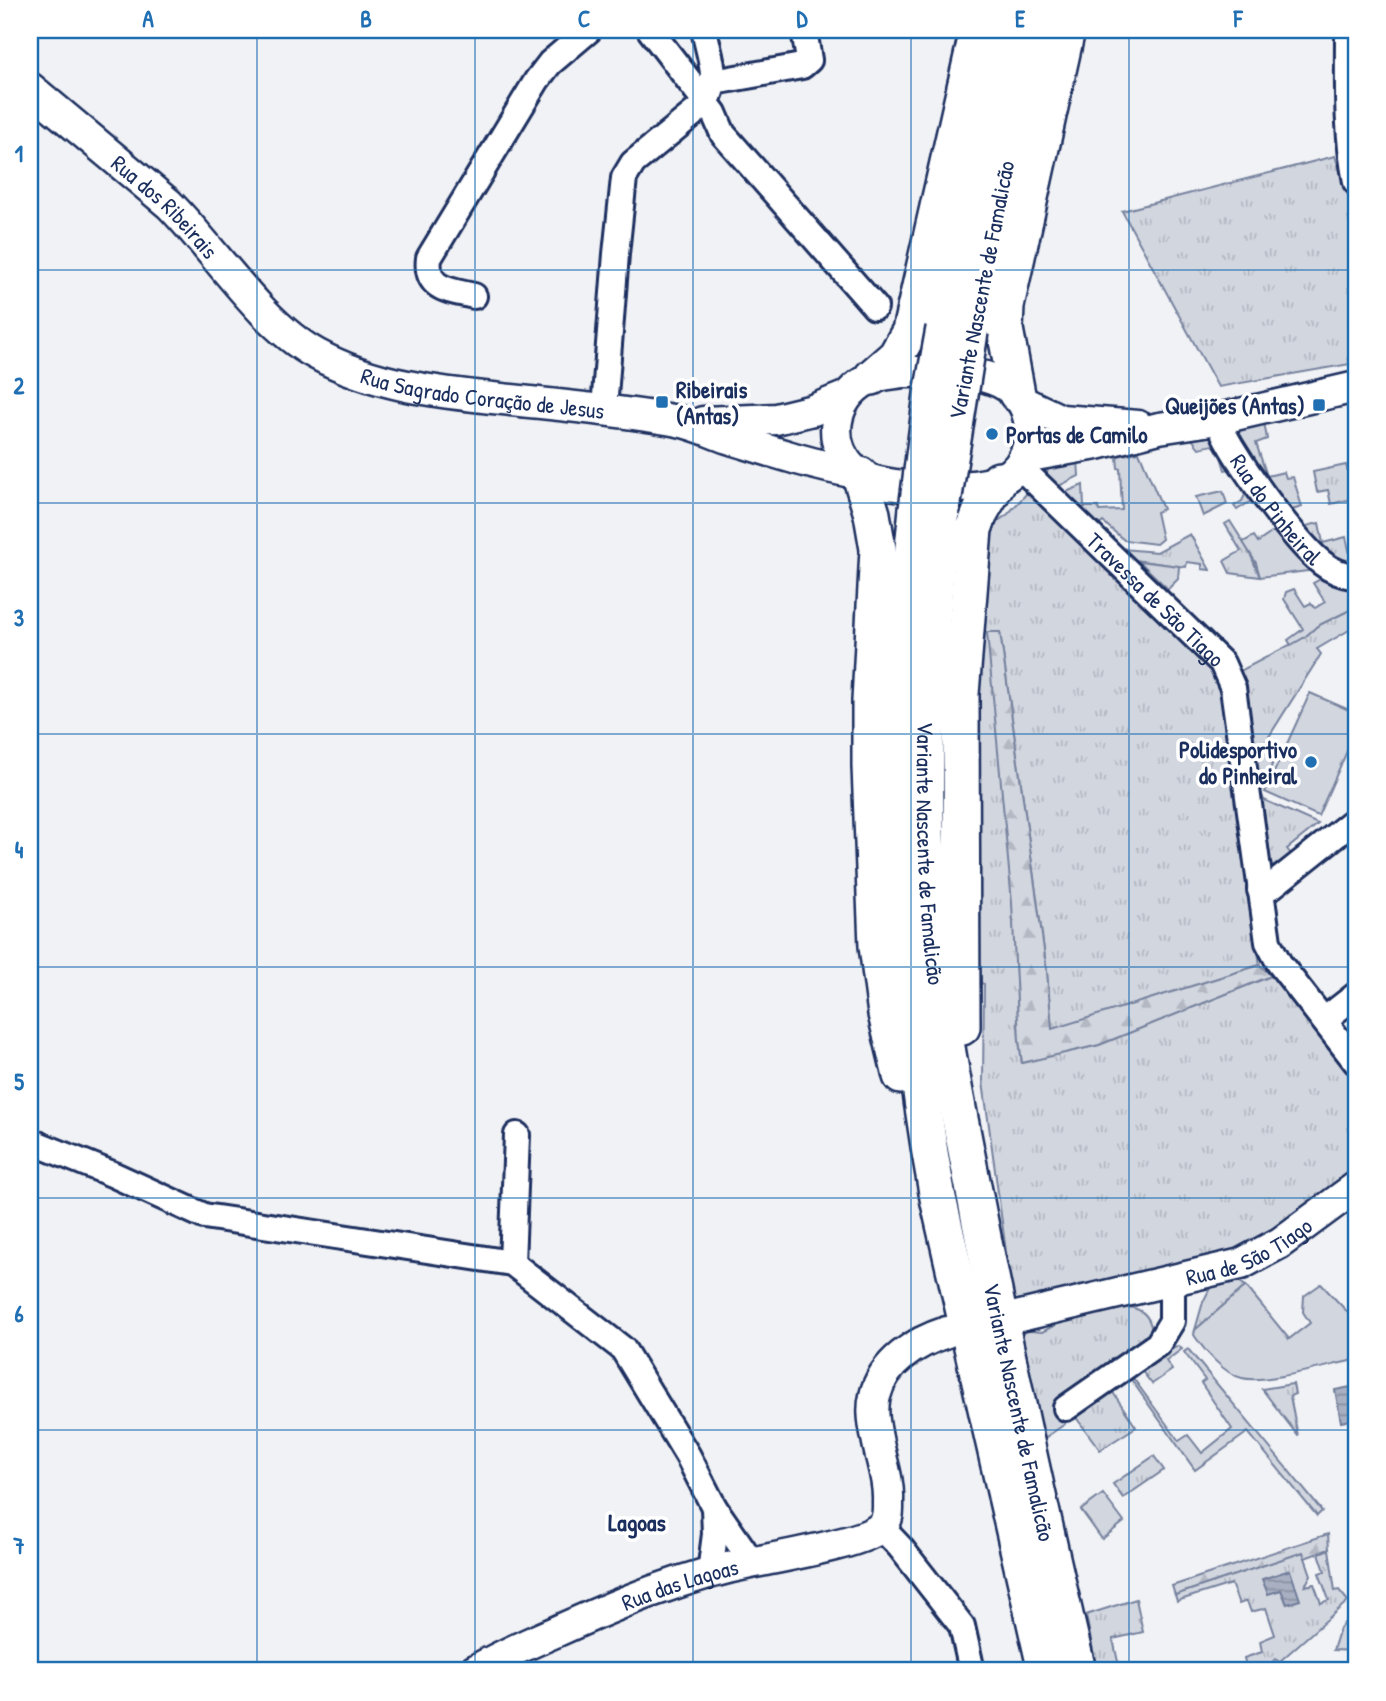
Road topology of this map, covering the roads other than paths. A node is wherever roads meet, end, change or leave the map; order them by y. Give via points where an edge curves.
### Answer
1 (589, 30) edge
2 (650, 30) edge
3 (704, 30) edge
4 (804, 30) edge
5 (978, 30) edge
6 (1008, 30) edge
7 (1035, 30) edge
8 (1067, 30) edge
9 (1348, 30) edge
10 (30, 88) edge
11 (710, 93) junction
12 (1356, 182) edge
13 (474, 296) dead end
14 (875, 307) dead end
15 (957, 331) junction
16 (291, 338) joint
17 (859, 387) junction
18 (1356, 387) edge
19 (1020, 398) junction
20 (604, 409) junction
21 (1218, 419) junction
22 (683, 422) junction
23 (1159, 428) junction
24 (1014, 468) junction
25 (858, 474) junction
26 (930, 509) junction
27 (1356, 577) edge
28 (1356, 819) edge
29 (1260, 890) junction
30 (1356, 995) edge
31 (1324, 1020) junction
32 (1356, 1062) edge
33 (961, 1122) junction
34 (517, 1135) dead end
35 (30, 1141) edge
36 (928, 1146) junction
37 (1356, 1187) edge
38 (512, 1263) junction
39 (1172, 1281) junction
40 (1016, 1317) dead end
41 (947, 1332) dead end
42 (1066, 1408) dead end
43 (714, 1507) junction
44 (885, 1522) junction
45 (752, 1562) junction
46 (710, 1573) junction
47 (474, 1671) edge
48 (972, 1671) edge
49 (1046, 1671) edge
50 (1078, 1671) edge

1 - 13 street via 537,80 429,258 431,279 440,287
2 - 11 street
3 - 11 street
4 - 11 street via 809,60 802,66
5 - 17 highway via 910,331 896,356
6 - 15 highway, Variante Nascente de Famalicão
7 - 15 highway, Variante Nascente de Famalicão
8 - 19 highway via 1006,306 1005,329
9 - 12 street via 1348,122
10 - 16 main road, Rua dos Ribeirais via 169,204
11 - 14 street via 723,134
11 - 20 street via 633,163 624,178
15 - 26 highway, Variante Nascente de Famalicão, bridge
16 - 20 main road, Rua Sagrado Coração de Jesus via 344,368 417,389
17 - 19 main road via 903,372 977,374 1003,382
17 - 22 main road, Rua Sagrado Coração de Jesus via 813,410 776,419
17 - 25 main road via 835,424 844,459
18 - 21 main road
19 - 23 main road via 1061,419
19 - 24 main road via 1031,426 1030,444
20 - 22 main road, Rua Sagrado Coração de Jesus
21 - 23 main road
21 - 27 street, Rua do Pinheiral via 1228,444 1303,544 1333,570
22 - 25 main road, Rua Sagrado Coração de Jesus
23 - 24 main road
24 - 25 main road via 984,485 896,486
24 - 29 street, Travessa de São Tiago via 1207,648 1230,676
24 - 33 highway via 981,511 974,529 961,694
25 - 36 highway via 878,550 870,740 877,946 898,1068
26 - 33 highway, Variante Nascente de Famalicão via 928,860 934,958
26 - 36 highway, Variante Nascente de Famalicão via 904,653 900,802 908,960
28 - 29 street via 1272,886
29 - 31 street, Travessa de São Tiago via 1273,954
30 - 31 street
31 - 32 street, Travessa de São Tiago
33 - 50 highway, Variante Nascente de Famalicão via 996,1308
34 - 38 street
35 - 38 street via 204,1216
36 - 49 highway, Variante Nascente de Famalicão
37 - 39 main road, Rua de São Tiago via 1257,1257
38 - 43 street via 623,1349
39 - 40 main road, Rua de São Tiago
39 - 42 street, Rua de São Tiago via 1172,1321 1158,1344
41 - 44 main road via 926,1338 897,1358 874,1396 873,1417 889,1486
43 - 45 street
43 - 46 street
44 - 45 main road, Rua das Lagoas via 859,1537
44 - 48 street via 961,1626
45 - 46 main road, Rua das Lagoas
46 - 47 main road, Rua das Lagoas via 595,1614

